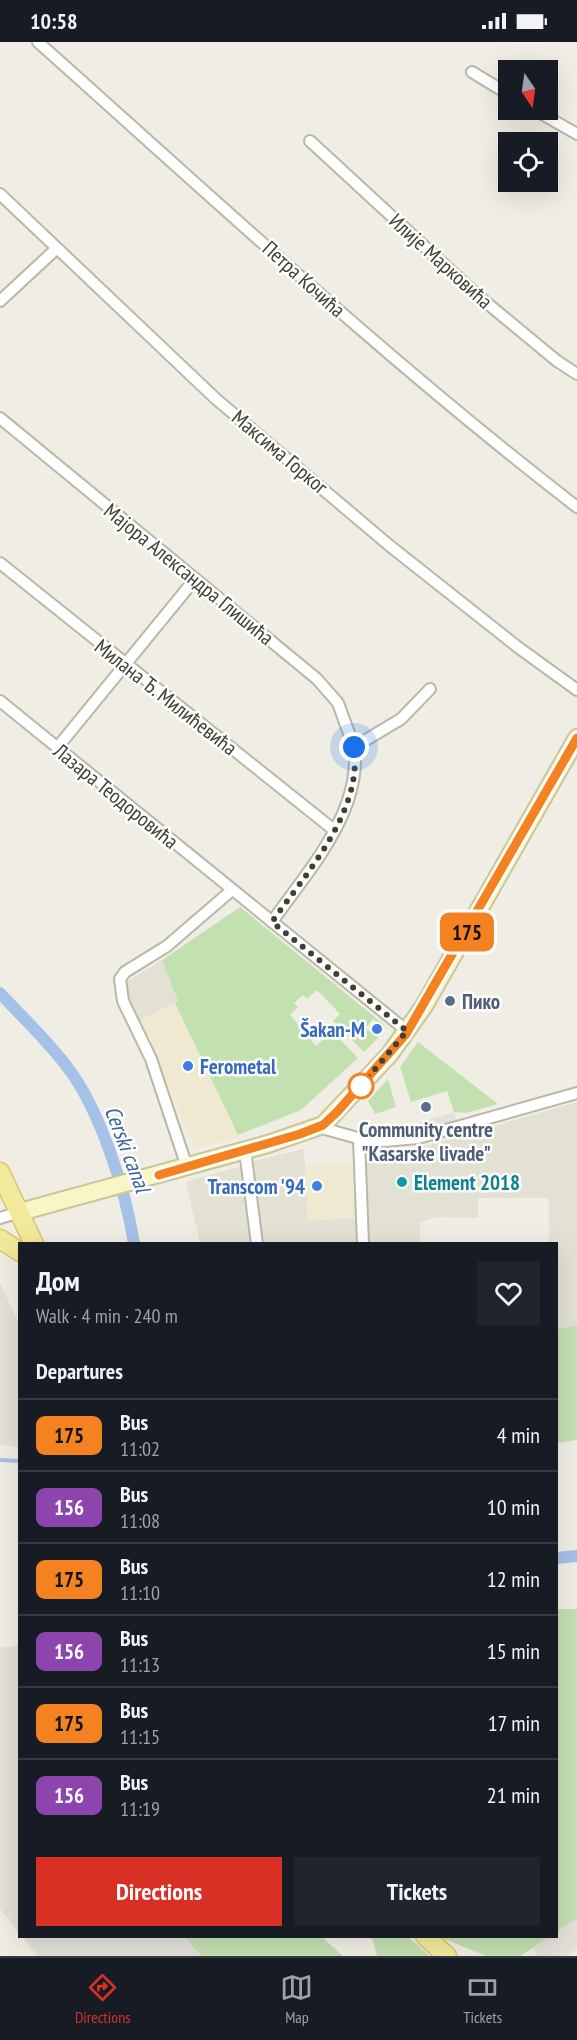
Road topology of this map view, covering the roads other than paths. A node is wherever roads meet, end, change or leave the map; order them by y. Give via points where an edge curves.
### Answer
1 (38, 42) edge
2 (472, 72) dead end
3 (498, 88) edge
4 (552, 120) edge
5 (577, 134) edge
6 (310, 141) dead end
7 (0, 194) edge
8 (56, 249) junction
9 (0, 301) edge
10 (577, 374) edge
11 (0, 418) edge
12 (577, 507) edge
13 (0, 563) edge
14 (195, 579) junction
15 (125, 665) junction
16 (430, 689) dead end
17 (577, 690) edge
18 (0, 702) edge
19 (577, 738) edge
20 (354, 747) junction
21 (57, 748) junction
22 (334, 830) junction
23 (232, 890) junction
24 (272, 922) junction
25 (407, 1031) junction
26 (577, 1093) edge
27 (318, 1126) junction
28 (359, 1138) junction
29 (245, 1150) junction
30 (187, 1167) junction
31 (0, 1172) edge
32 (21, 1212) junction
33 (0, 1218) edge
34 (0, 1239) edge
35 (33, 1242) edge
36 (257, 1242) edge
37 (363, 1242) edge
38 (18, 1251) edge
39 (427, 1938) edge
40 (447, 1956) edge

1 - 12 street, Петра Кочића via 369,337
2 - 3 street
4 - 5 street
6 - 10 street, Илије Марковића via 469,288
7 - 8 street, Максима Горког
8 - 9 street
8 - 17 street, Максима Горког via 258,434 467,607
11 - 14 street, Мајора Александра Глишића
13 - 15 street, Милана Ђ. Милићевића
14 - 15 street
14 - 20 street, Мајора Александра Глишића via 324,686 344,714
15 - 21 street
15 - 22 street, Милана Ђ. Милићевића
16 - 20 street via 401,719
18 - 21 street, Лазара Теодоровића
19 - 25 street
20 - 22 street, Мајора Александра Глишића via 354,778
21 - 23 street, Лазара Теодоровића
22 - 24 street, Мајора Александра Глишића
23 - 24 street, Лазара Теодоровића
23 - 30 street via 186,931 120,979 123,1001 155,1067
24 - 25 street, Лазара Теодоровића
25 - 27 street via 337,1112
26 - 28 street via 418,1138 388,1142
27 - 28 street
27 - 29 street
28 - 37 street
29 - 30 street
29 - 36 street
30 - 32 street
31 - 32 main road
32 - 33 street
32 - 35 main road
34 - 38 main road
39 - 40 main road

